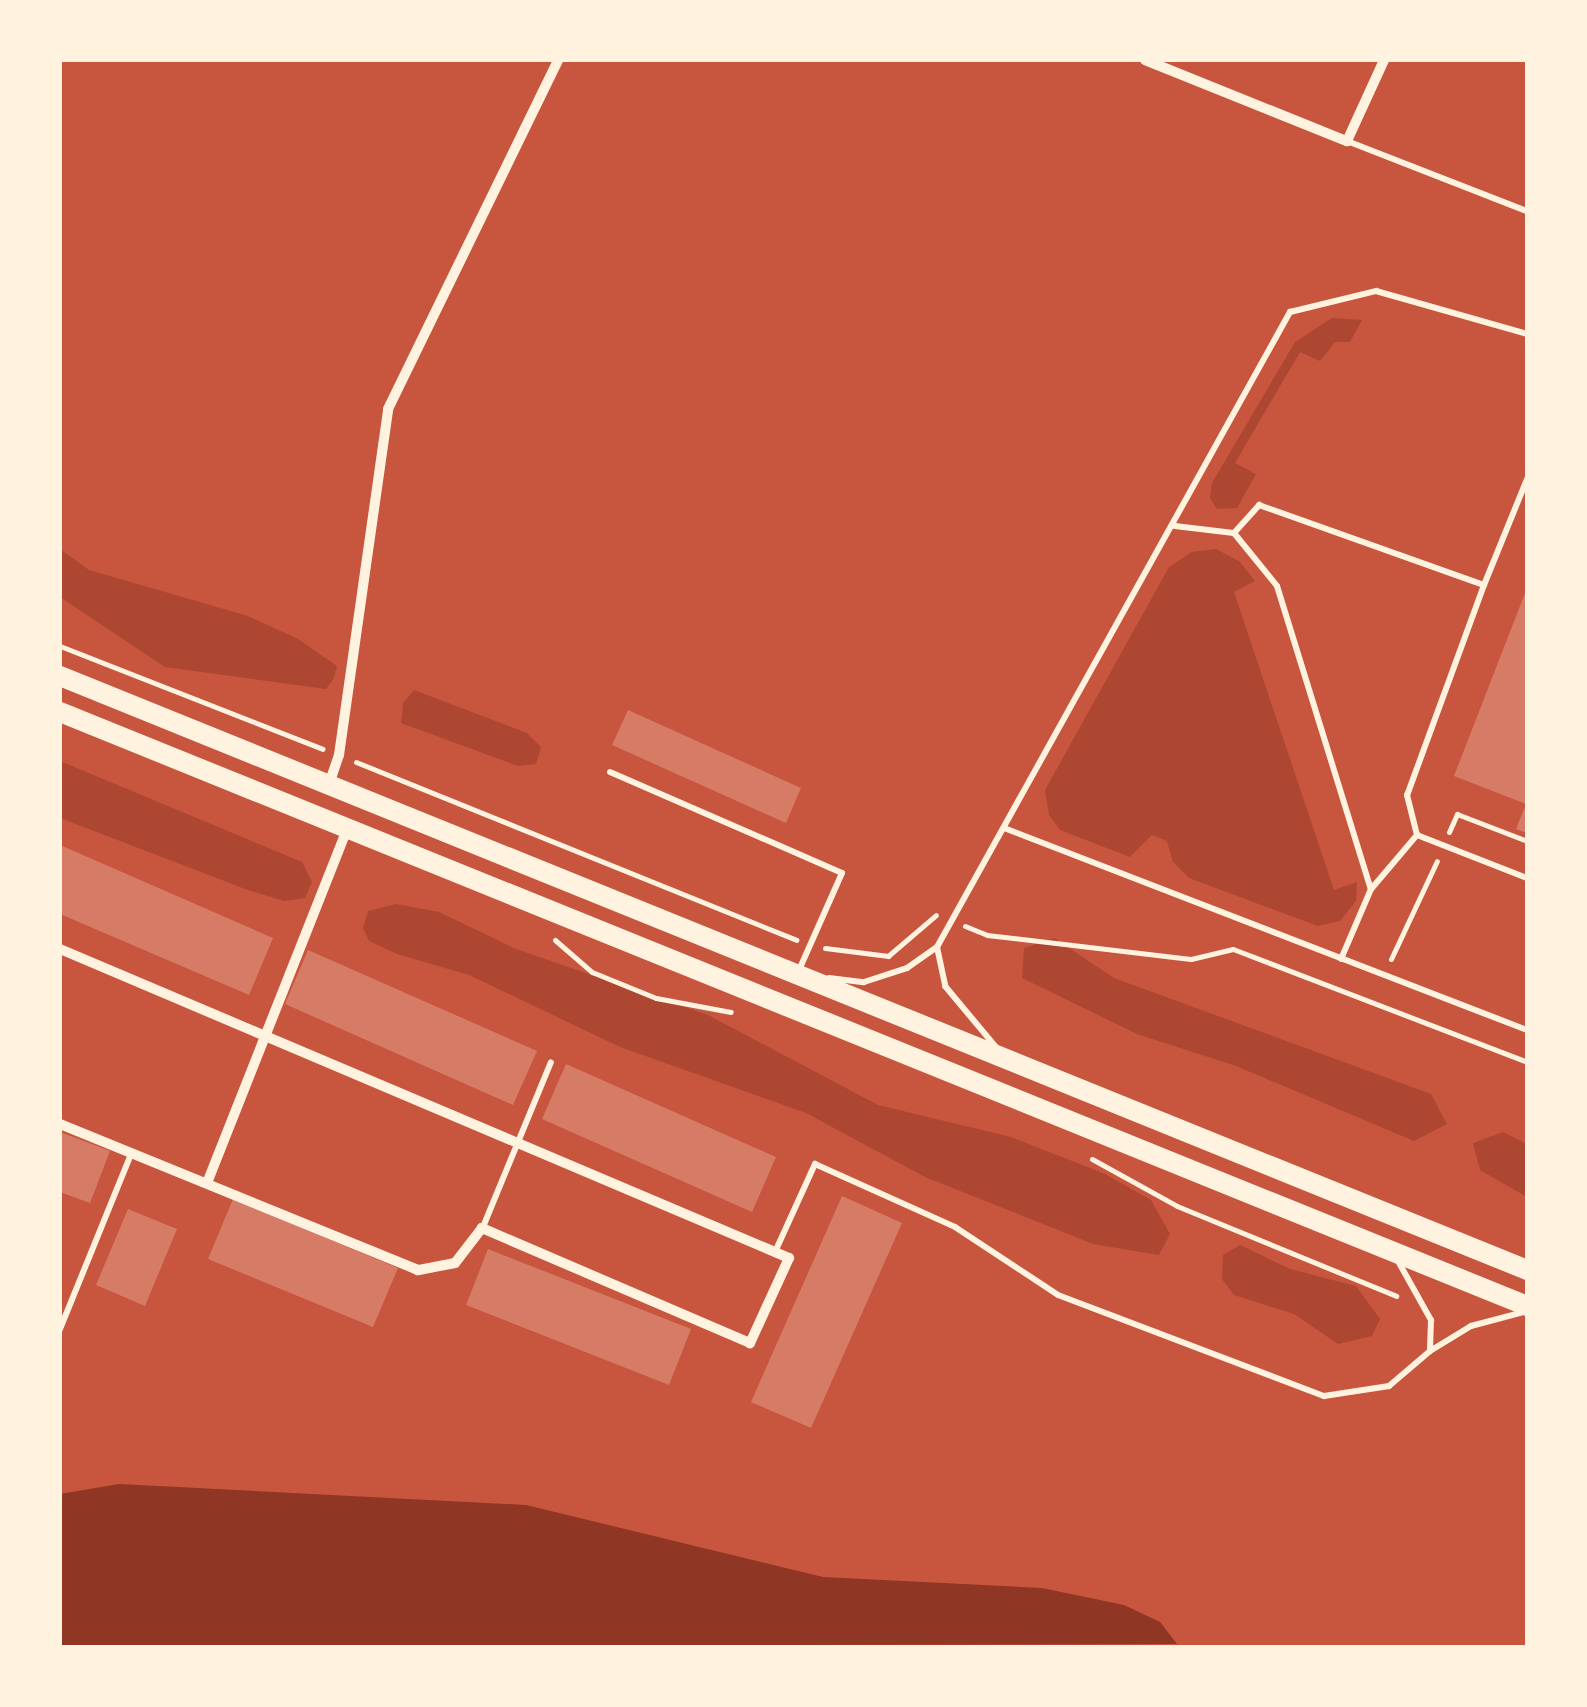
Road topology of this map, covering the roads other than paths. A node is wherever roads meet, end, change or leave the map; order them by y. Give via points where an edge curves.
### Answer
1 (558, 60) edge
2 (1146, 60) edge
3 (1384, 60) edge
4 (1347, 140) junction
5 (1527, 211) edge
6 (1527, 334) edge
7 (1527, 478) edge
8 (1175, 526) junction
9 (1234, 532) junction
10 (1484, 585) junction
11 (60, 676) edge
12 (60, 712) edge
13 (610, 772) dead end
14 (329, 785) junction
15 (1004, 828) junction
16 (347, 829) junction
17 (1417, 836) junction
18 (1527, 878) edge
19 (1371, 889) junction
20 (937, 947) junction
21 (60, 950) edge
22 (1341, 960) junction
23 (797, 974) junction
24 (1527, 1030) edge
25 (264, 1034) junction
26 (1008, 1059) junction
27 (551, 1062) dead end
28 (60, 1124) edge
29 (517, 1142) junction
30 (131, 1153) junction
31 (207, 1183) junction
32 (482, 1228) junction
33 (775, 1252) junction
34 (1391, 1252) junction
35 (1527, 1270) edge
36 (1527, 1309) edge
37 (60, 1329) edge
38 (1430, 1351) junction

1 - 14 street via 388,409 339,756
2 - 4 street
3 - 4 street
4 - 5 lane
6 - 8 lane via 1376,290 1290,312
7 - 10 lane
8 - 9 lane
8 - 15 lane
9 - 10 lane via 1259,506
9 - 19 lane via 1278,586
10 - 17 lane via 1407,796
11 - 14 main road
12 - 16 main road
13 - 23 lane via 842,873
14 - 23 main road
15 - 20 lane
15 - 22 lane
16 - 25 street
16 - 34 main road
17 - 18 lane
17 - 19 lane
19 - 22 lane
20 - 23 lane via 907,968 864,982
20 - 26 lane via 945,986 967,1020
21 - 25 street
22 - 24 lane
23 - 26 main road
25 - 29 street
25 - 31 street
26 - 35 main road
27 - 29 lane
28 - 30 street
29 - 32 lane
29 - 33 street
30 - 31 street
30 - 37 lane
31 - 32 street via 418,1270 455,1263
32 - 33 street via 750,1343 789,1258
33 - 38 lane via 815,1164 955,1227 1058,1295 1324,1396 1389,1386
34 - 36 main road
34 - 38 lane via 1427,1308
36 - 38 lane via 1471,1326

